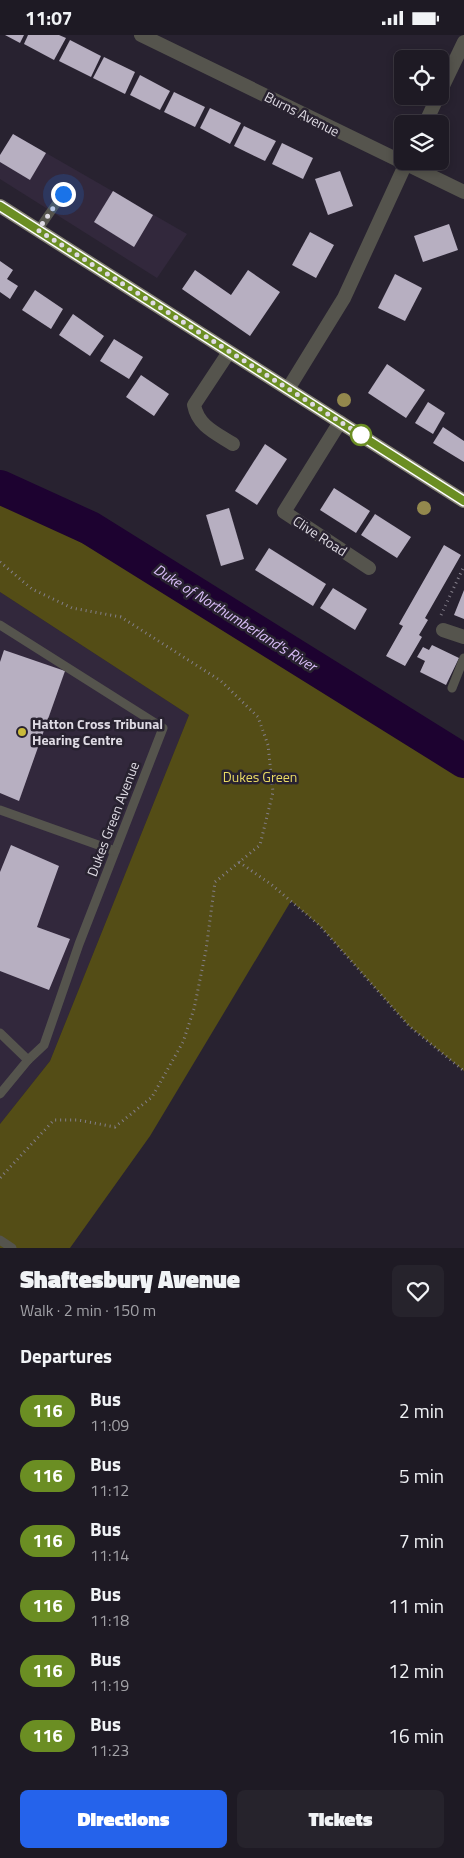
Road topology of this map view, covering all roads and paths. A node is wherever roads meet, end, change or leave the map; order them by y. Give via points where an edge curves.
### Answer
1 (141, 35) edge
2 (464, 42) edge
3 (449, 73) edge
4 (394, 157) edge
5 (403, 170) edge
6 (420, 170) edge
7 (464, 193) edge
8 (63, 194) dead end
9 (0, 206) edge
10 (38, 230) junction
11 (230, 352) junction
12 (288, 389) junction
13 (340, 422) junction
14 (233, 444) dead end
15 (464, 501) edge
16 (0, 562) edge
17 (464, 565) edge
18 (369, 568) dead end
19 (442, 623) joint
20 (0, 625) edge
21 (464, 637) edge
22 (464, 659) edge
23 (452, 688) dead end
24 (0, 810) edge
25 (115, 851) junction
26 (239, 862) junction
27 (0, 1033) edge
28 (28, 1060) junction
29 (464, 1071) edge
30 (0, 1094) edge
31 (0, 1178) edge
32 (0, 1240) edge
33 (12, 1248) edge

1 - 4 street, Burns Avenue
2 - 3 street
5 - 12 street via 344,298
6 - 7 street, Burns Avenue
8 - 10 lane
9 - 10 main road
10 - 11 main road
11 - 12 main road
11 - 14 street via 194,405 196,417 205,426
12 - 13 main road
13 - 15 main road
13 - 18 street, Clive Road via 284,513
16 - 26 path via 32,589 72,608 121,617 222,681 258,717 268,745 272,792 260,845
17 - 19 path
19 - 21 street
20 - 25 lane, Dukes Green Avenue via 163,728
22 - 23 lane
24 - 25 lane
25 - 28 lane, Dukes Green Avenue via 44,1045
26 - 29 path via 320,926 409,1026
26 - 31 path via 215,882 194,1009 182,1041 152,1097 115,1127 78,1120 54,1120
27 - 28 lane
28 - 30 lane, Dukes Green Avenue
32 - 33 lane

